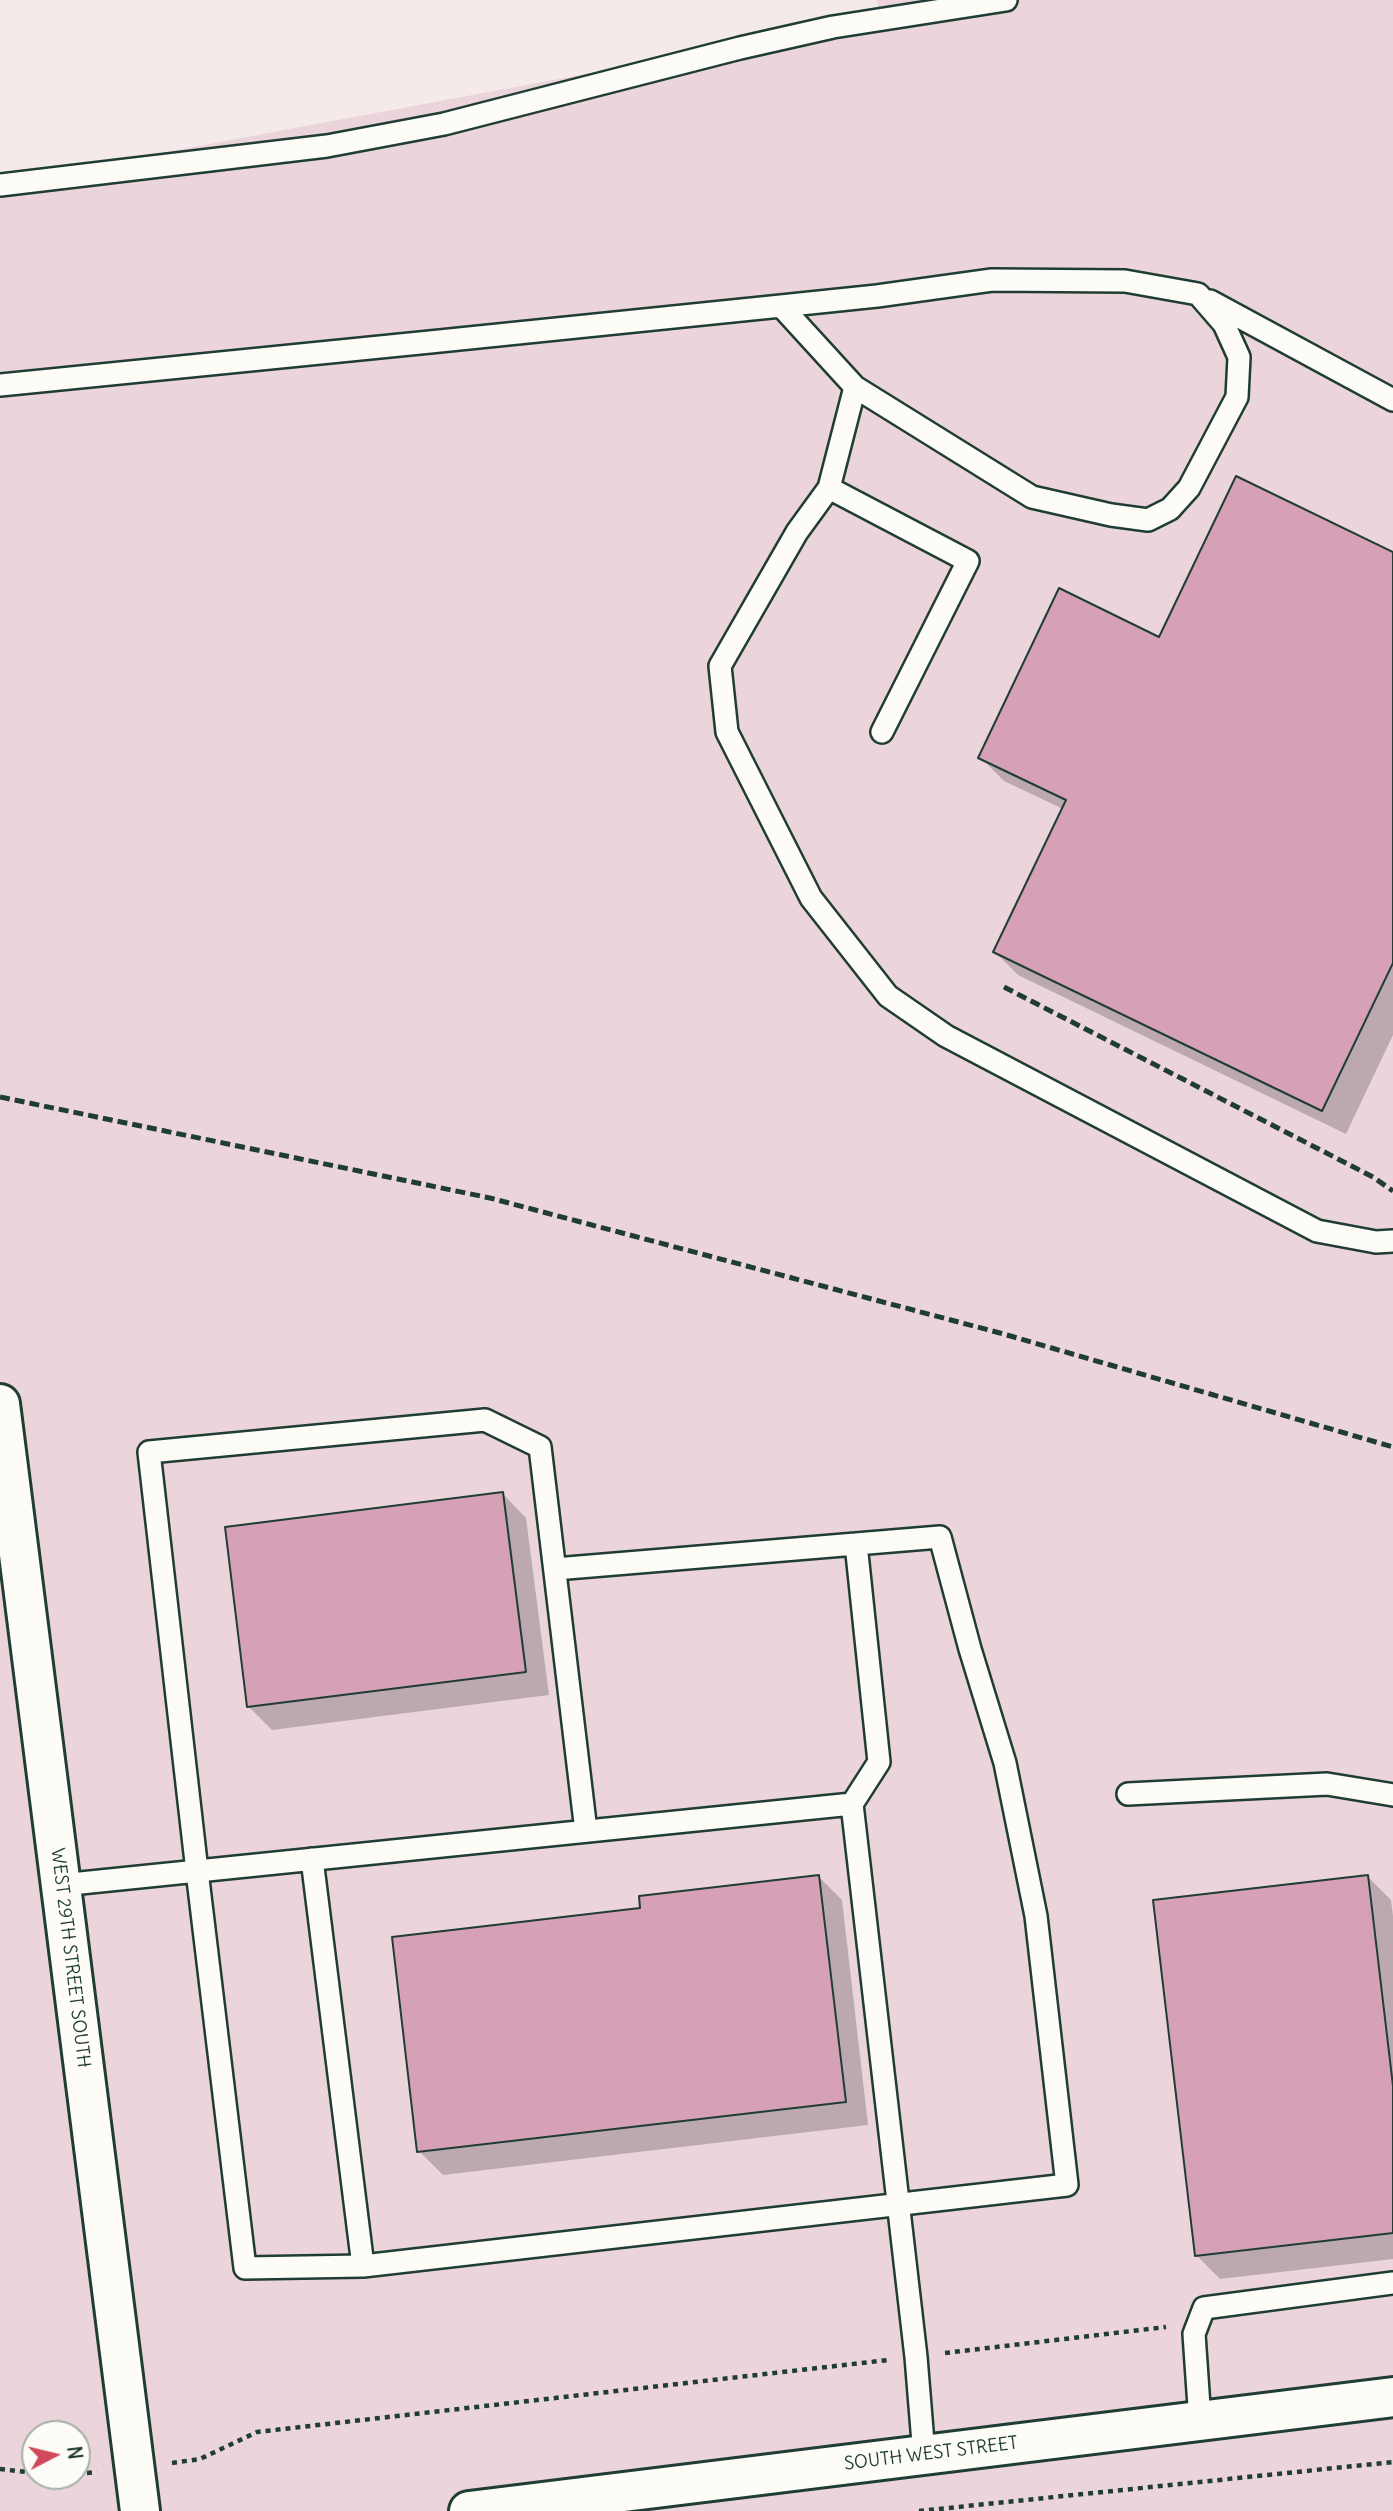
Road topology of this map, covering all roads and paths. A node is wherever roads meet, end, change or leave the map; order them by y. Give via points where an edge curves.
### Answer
1 (994, 1) edge
2 (879, 10) edge
3 (0, 185) edge
4 (1198, 295) junction
5 (781, 306) junction
6 (0, 385) edge
7 (855, 387) junction
8 (1393, 400) edge
9 (829, 488) junction
10 (882, 733) dead end
11 (1393, 1241) edge
12 (0, 1404) edge
13 (856, 1544) junction
14 (555, 1569) junction
15 (1128, 1794) dead end
16 (1393, 1795) edge
17 (852, 1804) junction
18 (586, 1831) junction
19 (312, 1859) junction
20 (197, 1871) junction
21 (61, 1885) junction
22 (897, 2203) junction
23 (363, 2266) junction
24 (1393, 2283) edge
25 (1198, 2323) junction
26 (916, 2356) junction
27 (1393, 2397) edge
28 (1200, 2421) junction
29 (924, 2455) junction
30 (1393, 2462) edge
31 (134, 2467) junction
32 (0, 2469) edge
33 (21, 2471) edge
34 (91, 2472) edge
35 (652, 2500) edge
36 (140, 2511) edge
37 (469, 2511) edge
38 (919, 2511) edge

1 - 2 lane
2 - 3 lane via 833,27 431,126 327,146
4 - 5 lane via 1125,281 992,280
4 - 7 lane via 1224,324 1239,357 1237,397 1189,488 1170,509 1148,520 1032,497
4 - 8 lane
5 - 6 lane
5 - 7 lane
7 - 9 lane
9 - 10 lane via 968,561
9 - 11 lane via 797,532 720,666 727,732 811,898 888,996 946,1036 1317,1231
12 - 21 street, WEST 29TH STREET SOUTH
13 - 14 lane
13 - 17 lane via 879,1762
13 - 22 lane via 940,1537 1005,1763 1036,1916 1067,2185
14 - 18 lane
14 - 20 lane via 540,1447 485,1420 149,1452
15 - 16 lane via 1327,1784
17 - 18 lane
17 - 22 lane
18 - 19 lane
19 - 20 lane
19 - 23 lane
20 - 21 lane
20 - 23 lane via 245,2268
21 - 31 street, WEST 29TH STREET SOUTH
22 - 23 lane
22 - 26 lane
24 - 25 lane via 1204,2308
25 - 26 path
25 - 28 lane via 1194,2334
26 - 29 lane
26 - 31 path via 257,2432 200,2459
27 - 28 street, SOUTH WEST STREET
28 - 29 street, SOUTH WEST STREET
29 - 35 street, SOUTH WEST STREET
30 - 38 path
31 - 34 path
31 - 36 street, WEST 29TH STREET SOUTH
32 - 33 path
35 - 37 street, SOUTH WEST STREET

